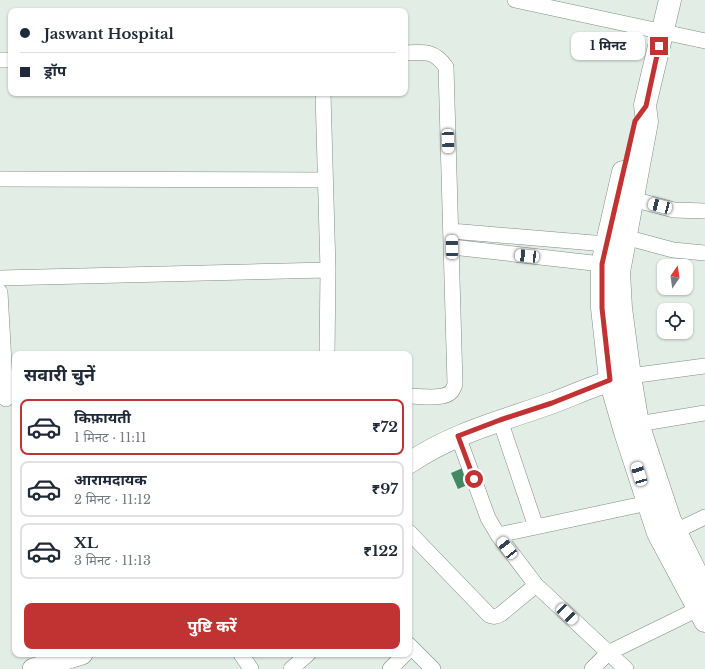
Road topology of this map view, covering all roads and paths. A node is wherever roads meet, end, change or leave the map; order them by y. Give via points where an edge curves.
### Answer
1 (515, 0) edge
2 (670, 0) edge
3 (553, 4) edge
4 (662, 32) junction
5 (705, 41) edge
6 (408, 53) edge
7 (323, 96) edge
8 (646, 106) junction
9 (0, 179) edge
10 (325, 180) junction
11 (632, 199) junction
12 (705, 211) edge
13 (451, 231) junction
14 (452, 247) junction
15 (611, 248) junction
16 (705, 253) edge
17 (328, 270) junction
18 (0, 278) edge
19 (0, 292) edge
20 (327, 351) edge
21 (705, 366) edge
22 (620, 378) junction
23 (412, 396) edge
24 (7, 399) edge
25 (705, 413) edge
26 (500, 420) junction
27 (638, 424) junction
28 (458, 436) junction
29 (412, 461) edge
30 (648, 503) junction
31 (705, 517) edge
32 (536, 527) junction
33 (676, 531) junction
34 (412, 535) edge
35 (498, 535) junction
36 (536, 585) junction
37 (703, 607) edge
38 (412, 652) edge
39 (608, 653) junction
40 (70, 657) edge
41 (243, 657) edge
42 (305, 657) edge
43 (401, 657) edge
44 (33, 669) edge
45 (251, 669) edge
46 (291, 669) edge
47 (390, 669) edge
48 (433, 669) edge
49 (592, 669) edge
50 (626, 669) edge

1 - 3 street
2 - 4 main road
3 - 4 street
4 - 5 street
4 - 8 main road
6 - 13 street via 427,52 440,59 446,67
7 - 10 street
8 - 11 main road via 647,122
8 - 15 main road via 635,121
9 - 10 street
10 - 17 street
11 - 12 street via 674,210
11 - 15 main road
13 - 14 street
13 - 15 street
14 - 15 street
14 - 23 street via 455,384 449,394 437,397
15 - 16 street
15 - 22 main road via 618,272 621,308
15 - 22 main road via 602,308
17 - 18 street
17 - 20 street
19 - 24 street
21 - 22 street
22 - 26 street
22 - 27 main road
22 - 30 main road
25 - 27 street
26 - 28 street
26 - 32 street
27 - 33 main road
28 - 29 street
28 - 35 street via 484,508
30 - 32 street
30 - 37 main road via 658,533
31 - 33 street
32 - 35 street
33 - 37 main road
34 - 36 street via 493,617 497,617
35 - 36 street
36 - 39 street
37 - 39 street
38 - 48 street
39 - 49 street
39 - 50 street
40 - 44 street
41 - 45 street
42 - 46 street
43 - 47 street

